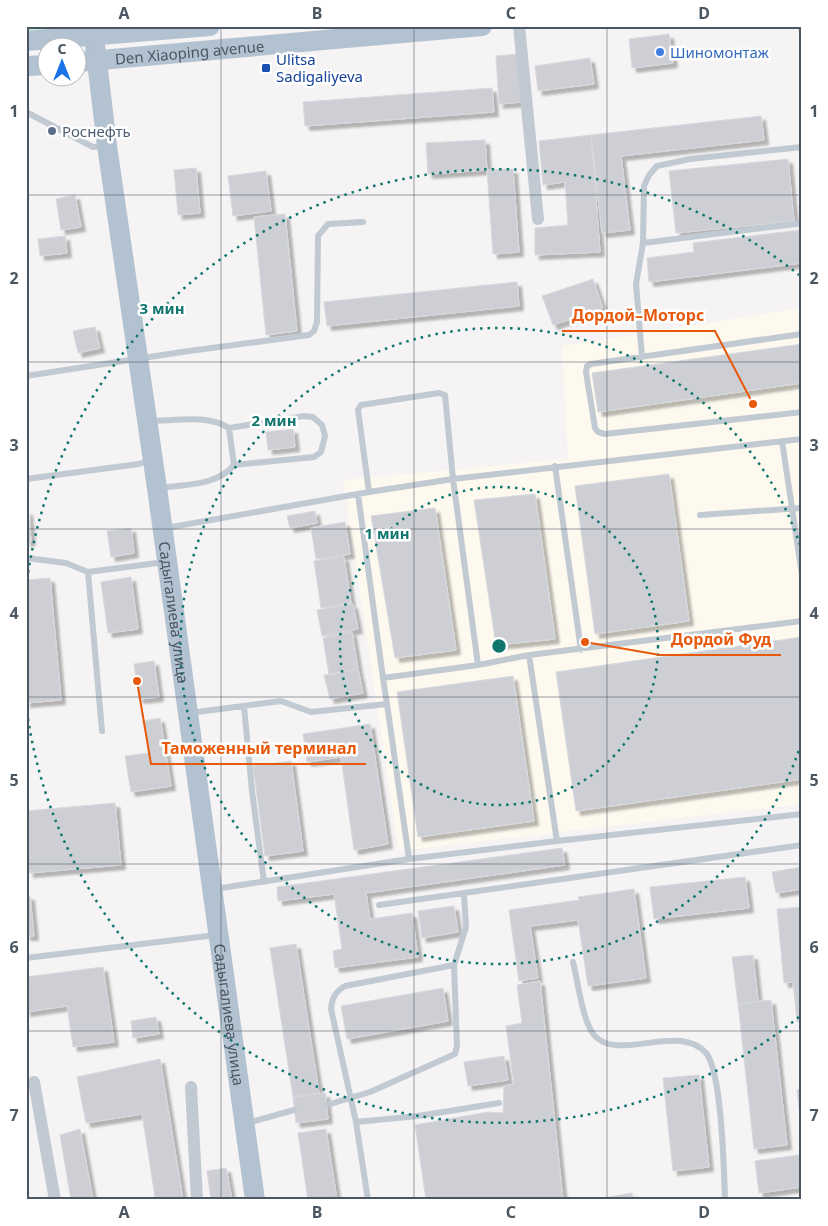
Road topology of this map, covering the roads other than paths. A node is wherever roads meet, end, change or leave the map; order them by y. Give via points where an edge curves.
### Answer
1 (210, 26) edge
2 (482, 26) edge
3 (519, 26) edge
4 (801, 26) edge
5 (93, 31) edge
6 (802, 33) edge
7 (26, 41) edge
8 (88, 57) edge
9 (88, 62) edge
10 (88, 66) edge
11 (26, 112) edge
12 (107, 146) junction
13 (802, 147) edge
14 (538, 219) dead end
15 (362, 222) dead end
16 (802, 223) edge
17 (642, 242) junction
18 (802, 334) edge
19 (642, 357) junction
20 (137, 358) junction
21 (26, 376) edge
22 (802, 412) edge
23 (147, 421) junction
24 (228, 428) junction
25 (802, 439) edge
26 (782, 441) junction
27 (152, 459) junction
28 (234, 465) junction
29 (555, 466) junction
30 (26, 479) edge
31 (453, 479) junction
32 (157, 488) junction
33 (369, 492) junction
34 (358, 494) junction
35 (802, 508) edge
36 (793, 509) junction
37 (700, 515) dead end
38 (162, 529) junction
39 (26, 558) edge
40 (167, 562) junction
41 (88, 572) junction
42 (802, 575) edge
43 (802, 621) edge
44 (581, 650) junction
45 (529, 655) junction
46 (478, 665) junction
47 (384, 678) junction
48 (387, 704) junction
49 (244, 706) junction
50 (186, 714) junction
51 (102, 731) dead end
52 (802, 814) edge
53 (557, 840) junction
54 (802, 845) edge
55 (409, 860) junction
56 (264, 882) junction
57 (212, 890) junction
58 (464, 894) junction
59 (379, 905) dead end
60 (219, 935) junction
61 (26, 958) edge
62 (573, 962) dead end
63 (454, 965) junction
64 (34, 1082) dead end
65 (191, 1087) dead end
66 (352, 1100) junction
67 (499, 1103) dead end
68 (326, 1105) dead end
69 (294, 1110) dead end
70 (356, 1122) junction
71 (244, 1124) junction
72 (55, 1200) edge
73 (197, 1200) edge
74 (255, 1200) edge
75 (368, 1200) edge
76 (725, 1200) edge

1 - 5 main road, Den Xiaoping avenue
2 - 9 main road, Den Xiaoping avenue
3 - 14 street
4 - 6 lane
5 - 7 main road, Den Xiaoping avenue
5 - 8 main road, Садыгалиева улица
10 - 12 main road, Садыгалиева улица
11 - 12 lane via 93,147
12 - 20 main road, Садыгалиева улица
13 - 17 lane via 690,159 657,166 644,186
15 - 20 lane via 328,224 318,236 317,322 314,332
16 - 17 lane
17 - 19 lane via 636,284
18 - 19 lane
19 - 22 lane via 587,366 598,432 605,434
20 - 21 lane
20 - 23 main road, Садыгалиева улица
23 - 24 lane via 204,420 220,422
23 - 27 main road, Садыгалиева улица
24 - 28 lane
24 - 28 lane via 304,416 322,425 325,436 322,452 314,457
25 - 26 lane
26 - 29 lane
26 - 36 lane
27 - 30 lane via 140,464
27 - 32 main road, Садыгалиева улица
28 - 32 lane via 214,480
29 - 31 lane
29 - 44 lane
31 - 33 lane
31 - 33 lane via 445,395 439,393 361,405 358,410
31 - 46 lane
32 - 38 main road, Садыгалиева улица
33 - 34 lane
34 - 38 lane
34 - 47 lane
35 - 36 lane
36 - 37 lane
36 - 42 lane
38 - 40 main road, Садыгалиева улица
39 - 41 lane via 66,563
40 - 41 lane
40 - 50 main road, Садыгалиева улица
41 - 51 lane
43 - 44 lane
44 - 45 lane
45 - 46 lane
45 - 53 lane
46 - 47 lane
47 - 48 lane
48 - 49 lane via 316,712 281,701
48 - 55 lane
49 - 50 lane
49 - 56 lane
50 - 57 main road, Садыгалиева улица
52 - 53 lane
53 - 55 lane
54 - 58 lane
55 - 56 lane
56 - 57 lane
57 - 60 main road, Садыгалиева улица
58 - 59 lane
58 - 63 lane via 466,927
60 - 61 lane
60 - 71 main road, Садыгалиева улица
62 - 76 lane via 587,1021 594,1035 603,1042 682,1040 696,1044 706,1053 713,1065 716,1083
63 - 66 lane via 458,1046 454,1056
63 - 66 lane via 338,990 332,999 331,1009
64 - 72 street
65 - 73 street
66 - 68 lane
66 - 70 lane
67 - 70 lane
69 - 71 lane
70 - 75 lane
71 - 74 main road, Садыгалиева улица

